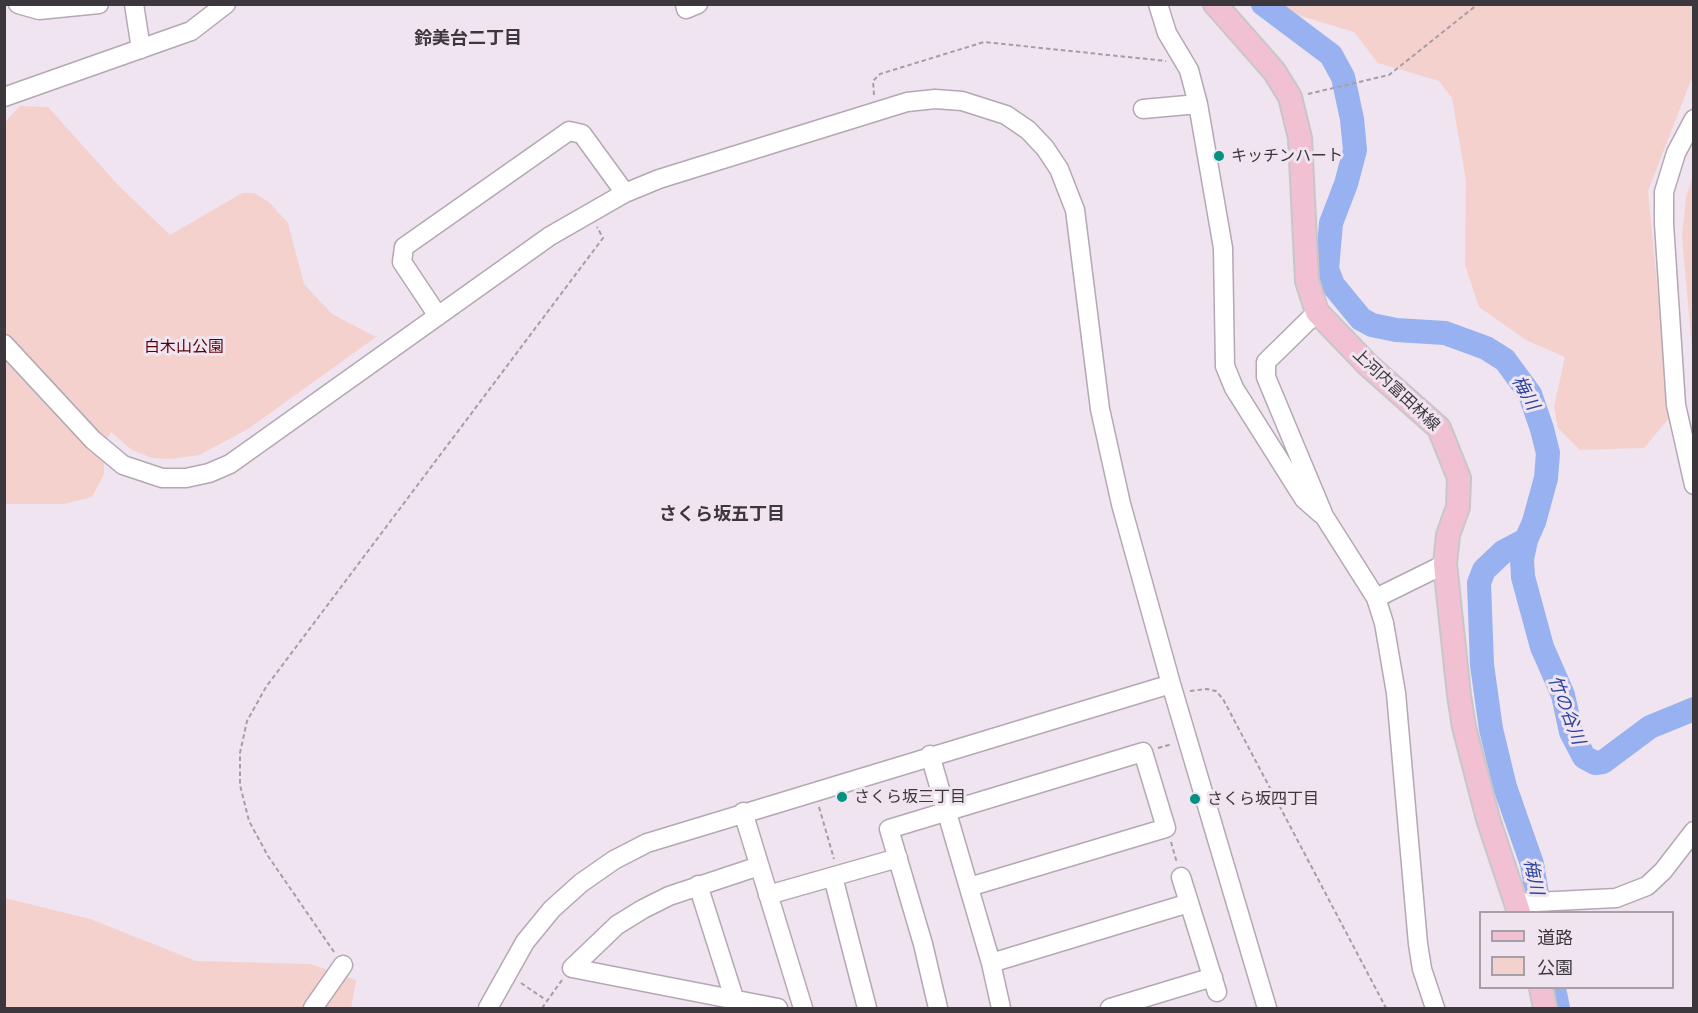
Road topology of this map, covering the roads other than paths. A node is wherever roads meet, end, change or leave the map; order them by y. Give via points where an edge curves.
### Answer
1 (18, 4) edge
2 (99, 4) edge
3 (134, 4) edge
4 (226, 4) edge
5 (685, 4) edge
6 (698, 4) edge
7 (1158, 4) edge
8 (1215, 4) edge
9 (63, 7) edge
10 (141, 49) junction
11 (4, 97) edge
12 (1198, 104) junction
13 (1143, 109) dead end
14 (1694, 118) edge
15 (625, 193) junction
16 (1317, 312) junction
17 (438, 316) junction
18 (4, 344) edge
19 (1694, 485) edge
20 (1324, 516) junction
21 (1445, 564) junction
22 (1376, 598) junction
23 (1172, 690) junction
24 (930, 756) junction
25 (743, 812) junction
26 (946, 812) junction
27 (1694, 831) edge
28 (898, 858) junction
29 (759, 866) junction
30 (836, 876) junction
31 (1181, 877) road end
32 (698, 885) junction
33 (969, 887) junction
34 (768, 895) junction
35 (1190, 903) junction
36 (1517, 908) edge
37 (991, 963) junction
38 (343, 965) road end
39 (1541, 989) edge
40 (735, 1001) junction
41 (313, 1008) edge
42 (488, 1008) edge
43 (778, 1008) edge
44 (803, 1008) edge
45 (867, 1008) edge
46 (938, 1008) edge
47 (1001, 1008) edge
48 (1110, 1008) edge
49 (1267, 1008) edge
50 (1435, 1008) edge
51 (1545, 1008) edge

1 - 9 street via 39,10
2 - 9 street
3 - 10 street
4 - 10 street via 191,31
5 - 6 street via 686,9
7 - 12 street via 1167,33 1194,84
8 - 16 main road, 上河内富田林線 via 1274,71 1290,98 1300,138 1307,281
10 - 11 street
12 - 13 street
12 - 20 street via 1223,248 1225,366 1234,388 1304,499
14 - 19 street via 1676,153 1664,192 1664,224 1676,405
15 - 17 street via 550,236
15 - 17 street via 582,134 569,131 404,248 402,262
15 - 23 street via 907,102 935,99 984,106 1028,130 1059,169 1075,210 1109,454
16 - 20 street via 1266,362 1266,377
16 - 21 main road, 上河内富田林線 via 1368,365 1426,414 1446,440 1459,478 1460,494 1445,548
17 - 18 street via 230,464 209,474 186,478 162,478 139,472 107,453
20 - 22 street
21 - 22 street
21 - 36 main road, 上河内富田林線 via 1464,727
22 - 50 street via 1394,674 1418,944
23 - 24 street
23 - 49 street
24 - 25 street
24 - 26 street
25 - 29 street
25 - 42 street via 647,843 581,883 552,909 525,942
26 - 28 street via 889,829
26 - 33 street
26 - 33 street via 1143,752 1166,828
27 - 36 street via 1647,886 1616,898
28 - 30 street
28 - 46 street
29 - 32 street
29 - 34 street
30 - 34 street
30 - 45 street
31 - 35 street
32 - 40 street
32 - 40 street via 617,925 572,968
33 - 37 street
34 - 44 street
35 - 37 street
35 - 48 street via 1215,984
37 - 47 street
38 - 41 street
39 - 51 main road
40 - 43 street

